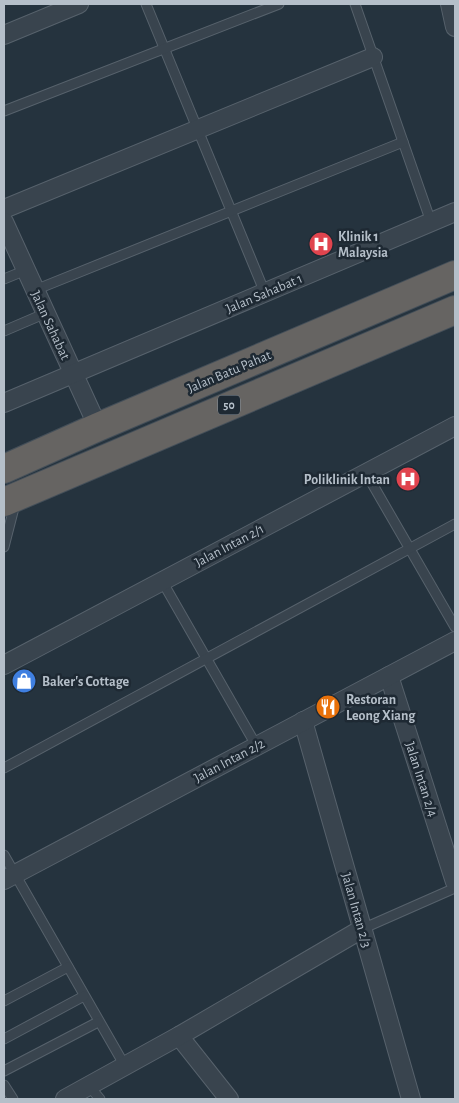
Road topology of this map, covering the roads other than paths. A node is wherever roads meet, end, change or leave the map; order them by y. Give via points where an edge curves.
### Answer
1 (79, 4) edge
2 (146, 4) edge
3 (279, 4) edge
4 (355, 4) edge
5 (450, 4) edge
6 (58, 8) edge
7 (455, 27) edge
8 (4, 35) edge
9 (165, 49) junction
10 (373, 57) junction
11 (4, 111) edge
12 (198, 130) junction
13 (403, 142) junction
14 (4, 210) edge
15 (231, 211) junction
16 (455, 212) edge
17 (4, 222) edge
18 (431, 222) junction
19 (26, 270) junction
20 (455, 275) edge
21 (4, 279) edge
22 (35, 290) junction
23 (265, 292) junction
24 (455, 310) edge
25 (46, 313) junction
26 (4, 331) edge
27 (74, 374) junction
28 (4, 403) edge
29 (455, 426) edge
30 (98, 427) junction
31 (4, 470) edge
32 (366, 473) junction
33 (10, 499) edge
34 (455, 524) edge
35 (4, 547) edge
36 (410, 549) junction
37 (162, 581) junction
38 (455, 627) edge
39 (455, 641) edge
40 (206, 659) junction
41 (4, 665) edge
42 (389, 676) junction
43 (303, 722) junction
44 (256, 745) junction
45 (4, 768) edge
46 (4, 855) edge
47 (9, 877) edge
48 (455, 882) edge
49 (455, 888) edge
50 (362, 929) junction
51 (68, 967) junction
52 (84, 996) junction
53 (4, 1001) edge
54 (98, 1022) junction
55 (179, 1036) junction
56 (4, 1039) edge
57 (125, 1066) junction
58 (4, 1071) edge
59 (4, 1085) edge
60 (94, 1093) edge
61 (13, 1099) edge
62 (65, 1099) edge
63 (229, 1099) edge
64 (411, 1099) edge

1 - 6 street
2 - 9 lane
3 - 9 lane
4 - 10 lane
5 - 7 street
6 - 8 street
9 - 11 lane
9 - 12 lane
10 - 12 street
10 - 13 lane
12 - 14 street
12 - 15 lane
13 - 15 lane
13 - 18 lane
15 - 22 lane
15 - 23 lane
16 - 18 street, Jalan Sahabat 1
17 - 19 street, Jalan Sahabat
18 - 23 street, Jalan Sahabat 1
19 - 21 lane
19 - 22 street, Jalan Sahabat
20 - 30 highway, Jalan Batu Pahat / 50
22 - 25 street, Jalan Sahabat
23 - 27 street, Jalan Sahabat 1
24 - 33 highway, 50
25 - 26 lane
25 - 27 street, Jalan Sahabat
27 - 28 street, Jalan Sahabat 1
27 - 30 street, Jalan Sahabat
29 - 32 street, Jalan Intan 2/1
30 - 31 highway, Jalan Batu Pahat / 50
32 - 36 lane
32 - 37 street, Jalan Intan 2/1
33 - 35 lane
34 - 36 lane
36 - 38 lane
36 - 40 lane
37 - 40 lane
37 - 41 street, Jalan Intan 2/1
39 - 42 street, Jalan Intan 2/2
40 - 44 lane
40 - 45 lane
42 - 43 street, Jalan Intan 2/2
42 - 48 street, Jalan Intan 2/4
43 - 44 street, Jalan Intan 2/2
43 - 50 street, Jalan Intan 2/3
44 - 47 street, Jalan Intan 2/2
46 - 47 lane
47 - 51 lane
49 - 50 lane
50 - 55 street
50 - 64 street, Jalan Intan 2/3
51 - 52 lane
51 - 53 lane
52 - 54 lane
52 - 56 lane
54 - 57 lane
54 - 58 lane
55 - 57 street
55 - 63 street
57 - 60 street
59 - 61 lane
60 - 62 street

